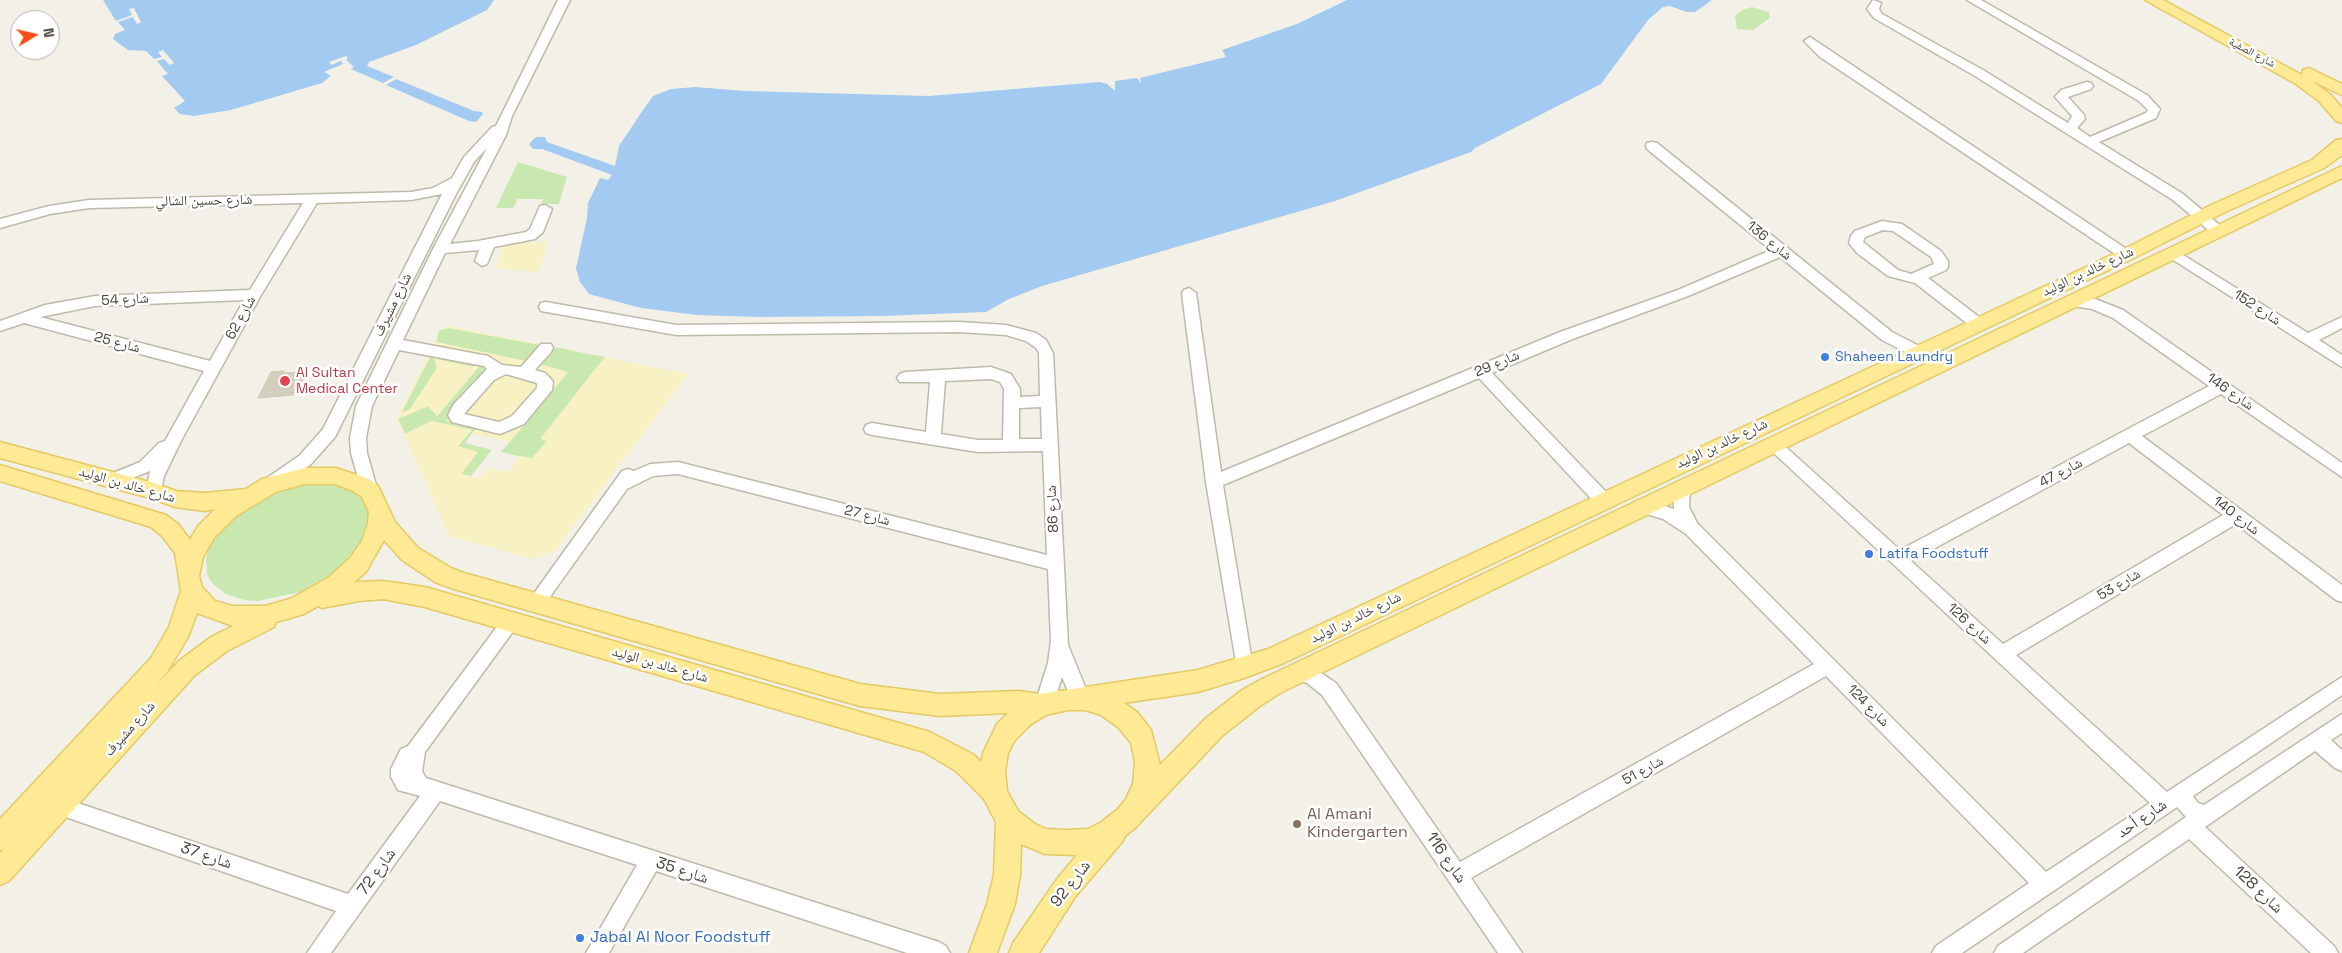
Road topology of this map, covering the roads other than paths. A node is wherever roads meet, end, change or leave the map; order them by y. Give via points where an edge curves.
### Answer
1 (564, 0) edge
2 (1973, 0) edge
3 (2152, 0) edge
4 (2172, 0) edge
5 (1875, 3) dead end
6 (1807, 44) dead end
7 (2087, 86) dead end
8 (2342, 90) edge
9 (506, 116) junction
10 (2342, 118) edge
11 (2069, 129) junction
12 (2090, 142) junction
13 (2342, 144) edge
14 (1652, 146) dead end
15 (2342, 171) edge
16 (456, 181) junction
17 (449, 194) junction
18 (411, 196) junction
19 (312, 199) junction
20 (463, 204) junction
21 (545, 208) dead end
22 (441, 210) junction
23 (2201, 217) junction
24 (0, 224) edge
25 (2218, 231) junction
26 (489, 244) junction
27 (440, 249) junction
28 (1782, 251) junction
29 (2172, 253) junction
30 (2126, 255) junction
31 (482, 261) dead end
32 (1918, 278) junction
33 (2103, 286) junction
34 (1189, 293) dead end
35 (254, 295) junction
36 (2072, 301) junction
37 (546, 307) dead end
38 (2118, 314) junction
39 (21, 317) junction
40 (2342, 322) edge
41 (1978, 324) junction
42 (0, 326) edge
43 (2308, 340) junction
44 (394, 344) junction
45 (546, 348) dead end
46 (1911, 356) junction
47 (2342, 362) edge
48 (214, 367) junction
49 (498, 370) junction
50 (1879, 370) junction
51 (1481, 371) junction
52 (524, 374) junction
53 (938, 376) junction
54 (905, 378) dead end
55 (1856, 382) junction
56 (1896, 385) junction
57 (2222, 386) junction
58 (1874, 396) junction
59 (1048, 402) junction
60 (1012, 403) junction
61 (872, 429) dead end
62 (2130, 436) junction
63 (174, 439) junction
64 (933, 439) junction
65 (1772, 444) junction
66 (1050, 445) junction
67 (1011, 447) junction
68 (0, 450) edge
69 (2335, 457) edge
70 (2342, 471) edge
71 (0, 473) edge
72 (112, 480) junction
73 (1214, 482) junction
74 (263, 488) junction
75 (1682, 488) junction
76 (154, 491) junction
77 (370, 492) junction
78 (1603, 500) junction
79 (1643, 506) junction
80 (379, 514) junction
81 (2236, 516) junction
82 (1692, 529) junction
83 (1899, 559) junction
84 (1056, 564) junction
85 (190, 579) junction
86 (2342, 596) edge
87 (310, 601) junction
88 (536, 603) junction
89 (282, 612) junction
90 (511, 621) junction
91 (1060, 641) junction
92 (2002, 654) junction
93 (1322, 661) junction
94 (1828, 666) junction
95 (1244, 668) junction
96 (1298, 673) junction
97 (2342, 685) edge
98 (1329, 689) junction
99 (1083, 699) junction
100 (1042, 705) junction
101 (2342, 722) edge
102 (2316, 740) junction
103 (2342, 762) edge
104 (430, 790) junction
105 (994, 791) junction
106 (2174, 798) junction
107 (60, 806) junction
108 (1131, 814) junction
109 (1009, 820) junction
110 (2198, 820) junction
111 (0, 838) edge
112 (651, 861) junction
113 (0, 872) edge
114 (1458, 875) junction
115 (2044, 884) junction
116 (352, 906) junction
117 (1032, 946) edge
118 (318, 953) edge
119 (597, 953) edge
120 (939, 953) edge
121 (983, 953) edge
122 (1511, 953) edge
123 (1943, 953) edge
124 (2005, 953) edge
125 (2327, 953) edge

1 - 9 street, شارع مشيرف
2 - 12 street via 2148,102 2154,109 2152,116
3 - 10 main road, شارع الصفية via 2302,81 2325,98
4 - 8 main road, شارع الصفية
5 - 11 street via 1873,9 1878,16
6 - 30 street
7 - 11 street via 2061,97 2079,119
9 - 16 street, شارع مشيرف
9 - 20 street, شارع مشيرف via 497,141
11 - 12 street
12 - 23 street via 2178,197
13 - 23 main road, شارع خالد بن الوليد via 2318,164
14 - 28 street, شارع 136
15 - 25 main road, شارع خالد بن الوليد
16 - 17 street, شارع مشيرف
16 - 18 street, شارع حسين الشالي via 436,192
17 - 18 street
17 - 20 street via 460,198
17 - 22 street, شارع مشيرف
18 - 19 street, شارع حسين الشالي
18 - 22 street, شارع حسين الشالي via 431,200
19 - 24 street, شارع حسين الشالي via 89,204 49,210
19 - 35 street, شارع 62
20 - 27 street, شارع مشيرف
21 - 26 street via 534,234
22 - 74 street, شارع مشيرف via 328,433 304,460
23 - 25 street
23 - 30 main road, شارع خالد بن الوليد
25 - 29 main road, شارع خالد بن الوليد
26 - 27 street
26 - 31 street
27 - 44 street, شارع مشيرف
28 - 46 street, شارع 136
28 - 51 street, شارع 29
29 - 33 main road, شارع خالد بن الوليد
29 - 43 street, شارع 152
30 - 41 main road, شارع خالد بن الوليد
32 - 32 street via 1938,269 1942,260 1902,229 1882,224 1857,236 1858,247 1893,273 1905,278
32 - 41 street
33 - 36 main road, شارع خالد بن الوليد
33 - 38 street, شارع 146 via 2107,300
34 - 73 street
35 - 39 street, شارع 54 via 95,301
35 - 48 street, شارع 62
36 - 38 street, شارع 146 via 2095,304
36 - 56 main road, شارع خالد بن الوليد
37 - 59 street, شارع 86 via 700,332 935,326 1006,330 1032,337 1046,353
38 - 57 street, شارع 146
39 - 42 street, شارع 54
39 - 48 street, شارع 25
40 - 43 street
41 - 46 main road, شارع خالد بن الوليد
43 - 47 street, شارع 152
44 - 49 street via 482,360 492,363
44 - 77 street, شارع مشيرف via 359,422 359,453
45 - 52 street
46 - 50 main road, شارع خالد بن الوليد
48 - 63 street, شارع 62
49 - 52 street
49 - 52 street via 460,408 456,415 458,418 495,428 513,424 546,386 543,379
50 - 55 main road, شارع خالد بن الوليد
50 - 56 main road via 1883,380
51 - 73 street, شارع 29
51 - 78 street
53 - 54 street
53 - 60 street via 1000,375 1011,385
53 - 64 street
55 - 58 main road via 1870,386
55 - 78 main road, شارع خالد بن الوليد
56 - 58 main road, شارع خالد بن الوليد
57 - 62 street, شارع 47
57 - 69 street, شارع 146
58 - 65 main road, شارع خالد بن الوليد
59 - 60 street
59 - 66 street, شارع 86
60 - 67 street
61 - 64 street
62 - 81 street, شارع 140
62 - 83 street, شارع 47
63 - 72 street, شارع 62 via 146,466
63 - 76 street, شارع 62 via 156,476
64 - 67 street
65 - 75 main road, شارع خالد بن الوليد
65 - 83 street, شارع 126
66 - 67 street
66 - 84 street, شارع 86
68 - 72 main road, شارع خالد بن الوليد
69 - 70 street, شارع 146
71 - 85 main road, شارع خالد بن الوليد via 158,521 179,540 186,553
72 - 76 main road, شارع خالد بن الوليد
73 - 95 street
74 - 76 main road, شارع خالد بن الوليد via 238,498 205,502 175,500
74 - 77 main road via 305,476 336,476 350,479
74 - 85 main road via 228,510 206,532 192,556
75 - 79 main road, شارع خالد بن الوليد
75 - 82 street, شارع 124 via 1681,507
77 - 80 main road
78 - 95 main road, شارع خالد بن الوليد via 1276,656
79 - 82 street, شارع 124 via 1669,514
79 - 93 main road, شارع خالد بن الوليد
80 - 87 main road via 372,544 358,565 336,585
80 - 88 main road, شارع خالد بن الوليد via 397,542 425,565 462,582
81 - 86 street, شارع 140
81 - 92 street, شارع 53
82 - 94 street, شارع 124
83 - 92 street, شارع 126
84 - 88 street, شارع 27 via 678,468 650,470 623,484
84 - 91 street, شارع 86
85 - 89 main road via 207,608 232,616 265,616
85 - 111 main road, شارع مشيرف via 180,630 159,665
87 - 89 main road
87 - 90 main road, شارع خالد بن الوليد via 359,591 405,592
88 - 100 main road, شارع خالد بن الوليد via 867,696 940,705 1019,702
89 - 107 main road, شارع مشيرف via 219,644 187,668
90 - 104 street via 404,760 401,777 405,784
90 - 105 main road, شارع خالد بن الوليد via 930,743 965,763
91 - 99 street, شارع 86 via 1068,670
91 - 100 street, شارع 86 via 1057,664
92 - 106 street, شارع 126
93 - 96 main road, شارع خالد بن الوليد
93 - 98 street, شارع 116
94 - 114 street, شارع 51
94 - 115 street, شارع 124
95 - 99 main road, شارع خالد بن الوليد via 1198,681
96 - 98 street, شارع 116 via 1312,677
96 - 108 main road, شارع خالد بن الوليد via 1251,698 1214,727
97 - 106 street, شارع أحد
98 - 114 street, شارع 116
99 - 100 main road
99 - 108 main road via 1108,706 1128,720 1142,738 1148,761 1146,785
100 - 105 main road via 1006,732 996,750 992,771
101 - 102 street
102 - 103 street
102 - 110 street
104 - 112 street, شارع 35
104 - 116 street, شارع 72
105 - 109 main road
106 - 110 street, شارع 126 via 2182,798
106 - 115 street, شارع أحد
107 - 113 main road, شارع مشيرف
107 - 116 street, شارع 37
108 - 109 main road via 1109,832 1088,841 1067,843 1045,841 1026,833
108 - 117 main road, شارع 92 via 1076,876
109 - 121 main road via 1008,875
110 - 124 street
110 - 125 street, شارع 128
112 - 119 street
112 - 120 street, شارع 35
114 - 122 street, شارع 116
115 - 123 street, شارع أحد
116 - 118 street, شارع 72

